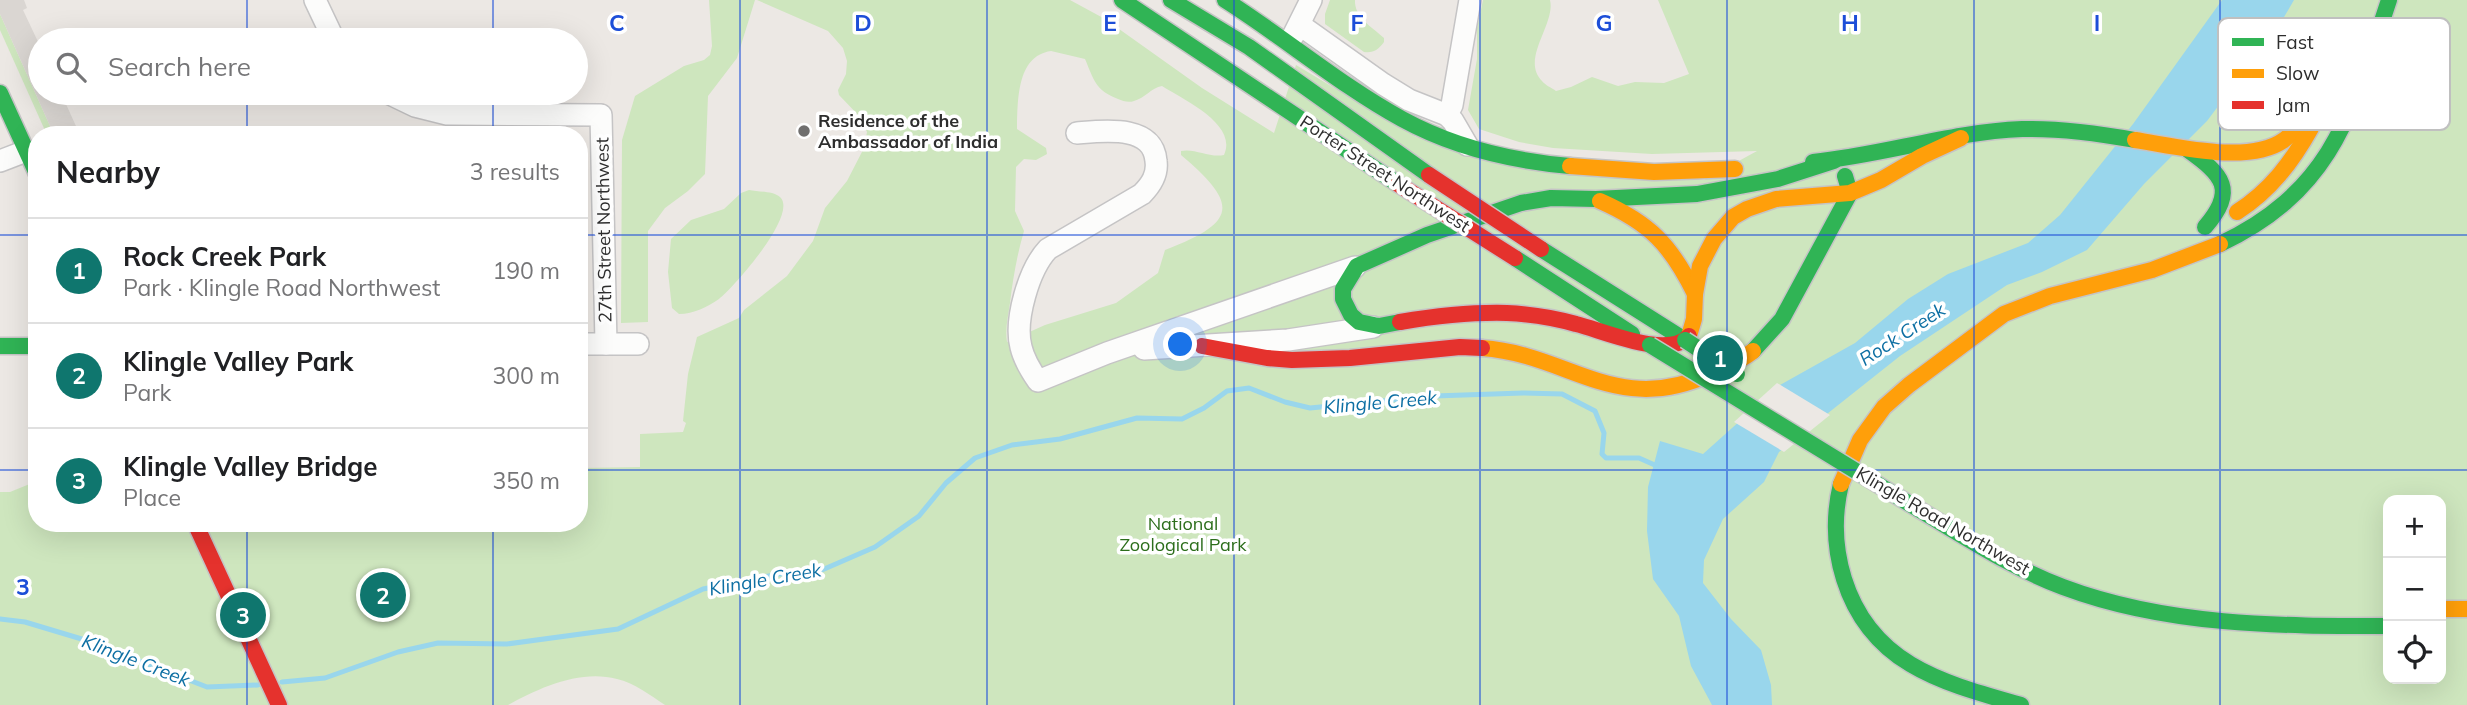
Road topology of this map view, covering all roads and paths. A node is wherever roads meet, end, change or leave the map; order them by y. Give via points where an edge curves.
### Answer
1 (315, 0) edge
2 (1122, 0) edge
3 (1171, 0) edge
4 (1225, 0) edge
5 (1311, 0) edge
6 (1470, 0) edge
7 (2389, 0) edge
8 (2383, 18) edge
9 (328, 28) edge
10 (1295, 33) junction
11 (1274, 65) junction
12 (1257, 90) junction
13 (0, 93) edge
14 (413, 105) edge
15 (1447, 116) junction
16 (2294, 130) edge
17 (2310, 130) edge
18 (2342, 130) edge
19 (1077, 134) dead end
20 (1961, 138) junction
21 (1467, 145) junction
22 (26, 150) junction
23 (2188, 150) junction
24 (28, 154) edge
25 (1838, 160) junction
26 (0, 162) edge
27 (2235, 169) dead end
28 (2259, 188) junction
29 (1850, 192) junction
30 (1596, 199) junction
31 (2278, 210) junction
32 (2116, 264) dead end
33 (1357, 266) junction
34 (2063, 292) junction
35 (1695, 295) junction
36 (1379, 326) junction
37 (1627, 335) junction
38 (1685, 340) junction
39 (588, 344) edge
40 (606, 344) junction
41 (638, 344) dead end
42 (1650, 345) junction
43 (0, 346) edge
44 (28, 346) edge
45 (1202, 346) junction
46 (1107, 353) junction
47 (1752, 383) dead end
48 (1842, 441) dead end
49 (1874, 462) dead end
50 (199, 532) edge
51 (2065, 570) dead end
52 (2291, 609) dead end
53 (2446, 609) edge
54 (2467, 610) edge
55 (2383, 626) edge
56 (279, 705) edge
57 (2021, 705) edge

1 - 9 street
2 - 12 main road, Porter Street Northwest
3 - 11 main road, Porter Street Northwest
4 - 10 main road
5 - 10 street
6 - 15 street
7 - 8 main road
10 - 11 street
10 - 15 street via 1409,100
10 - 21 main road via 1403,119
11 - 12 street
11 - 38 main road, Porter Street Northwest, bridge via 1541,249
12 - 37 main road, Porter Street Northwest, bridge
13 - 22 main road
14 - 40 street, 27th Street Northwest via 455,114 601,115
15 - 21 street
16 - 23 main road via 2279,143 2256,152
17 - 28 main road via 2302,145
18 - 31 main road via 2315,173
19 - 46 street via 1112,131 1142,139 1150,144 1157,171 1142,194 1048,249 1038,260 1021,315 1020,345 1038,382
20 - 23 main road via 2026,130 2071,131
20 - 25 main road
20 - 29 main road
21 - 25 main road via 1602,170 1672,172
22 - 24 main road
22 - 26 street
23 - 27 main road
23 - 28 main road via 2210,166 2224,188 2218,213 2199,229 2241,210
25 - 29 main road
25 - 30 main road via 1777,179 1707,192
28 - 31 main road
29 - 35 main road via 1776,199 1733,217 1706,253
29 - 45 main road via 1787,310 1767,338 1750,354 1695,382 1664,389 1628,389 1489,349 1422,349 1292,360
30 - 33 main road via 1521,203 1427,235
30 - 35 main road via 1625,211 1663,239 1682,265
31 - 34 main road via 2249,229 2185,257
32 - 34 main road
33 - 36 main road via 1343,289 1343,299 1351,315
33 - 46 street
34 - 57 main road via 2012,310 1898,394 1872,421 1853,454 1836,503 1841,571 1853,604 1880,641 1929,677
35 - 38 main road via 1693,328
36 - 37 main road via 1441,315 1509,313
36 - 45 street
37 - 42 main road
38 - 42 main road
38 - 47 main road, bridge
39 - 40 street
40 - 41 street
42 - 55 main road, Klingle Road Northwest, bridge via 1918,509 2016,566 2064,587 2125,607 2195,621
43 - 44 main road
45 - 46 street
48 - 49 main road, Klingle Road Northwest
50 - 56 main road
51 - 52 main road via 2112,587 2178,602
53 - 54 main road

